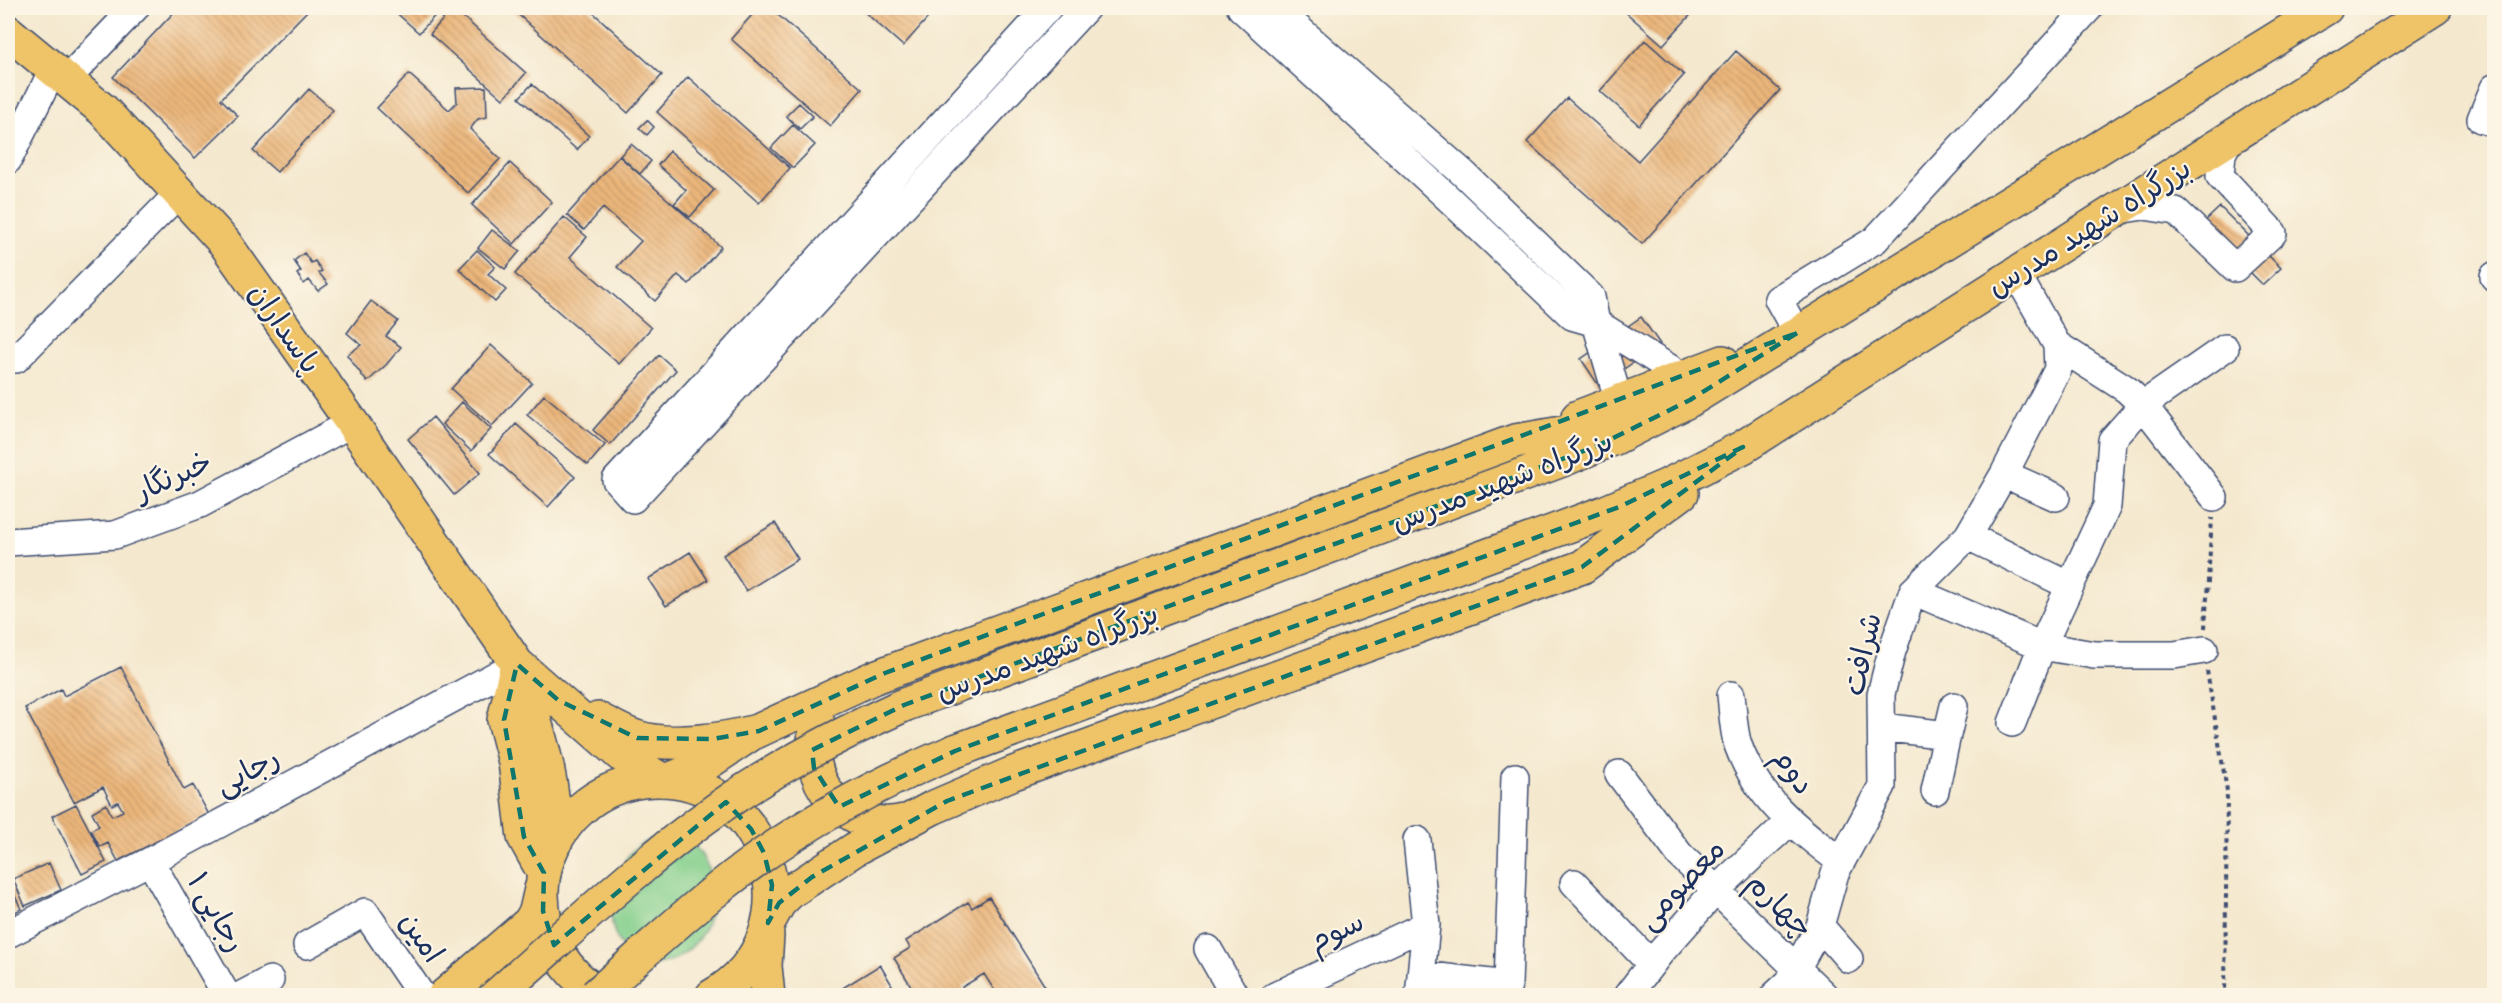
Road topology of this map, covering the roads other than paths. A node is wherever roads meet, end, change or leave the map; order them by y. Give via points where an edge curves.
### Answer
1 (135, 8) edge
2 (1048, 8) edge
3 (1086, 8) edge
4 (1241, 8) edge
5 (1275, 8) edge
6 (2089, 8) edge
7 (2435, 8) edge
8 (2311, 12) edge
9 (8, 32) edge
10 (60, 75) junction
11 (2494, 88) edge
12 (2488, 121) edge
13 (2230, 138) junction
14 (8, 160) edge
15 (1464, 174) junction
16 (178, 193) junction
17 (1447, 197) junction
18 (2115, 210) junction
19 (2016, 273) junction
20 (1596, 323) junction
21 (1797, 333) junction
22 (2057, 345) junction
23 (2225, 348) dead end
24 (15, 359) dead end
25 (1684, 377) junction
26 (1619, 402) junction
27 (2143, 405) junction
28 (1659, 416) junction
29 (352, 423) junction
30 (1515, 441) junction
31 (1743, 447) junction
32 (2004, 474) junction
33 (2056, 497) dead end
34 (2214, 497) road end
35 (1968, 536) junction
36 (8, 542) edge
37 (2056, 579) dead end
38 (1913, 591) junction
39 (2042, 646) junction
40 (2204, 650) road end
41 (517, 664) junction
42 (845, 690) junction
43 (1731, 695) dead end
44 (558, 700) junction
45 (1954, 706) dead end
46 (2012, 723) dead end
47 (1881, 727) junction
48 (759, 731) junction
49 (1947, 735) junction
50 (1619, 774) dead end
51 (1515, 777) dead end
52 (665, 780) junction
53 (1935, 791) dead end
54 (910, 819) junction
55 (1789, 822) junction
56 (1417, 840) dead end
57 (150, 861) junction
58 (1840, 862) junction
59 (546, 866) junction
60 (1574, 883) dead end
61 (1716, 890) junction
62 (768, 926) junction
63 (1426, 926) junction
64 (1820, 926) junction
65 (8, 934) edge
66 (307, 945) dead end
67 (1208, 949) dead end
68 (1849, 959) dead end
69 (1651, 964) junction
70 (1797, 967) junction
71 (270, 980) dead end
72 (1420, 985) edge
73 (228, 996) edge
74 (240, 996) edge
75 (422, 996) edge
76 (444, 996) edge
77 (495, 996) edge
78 (595, 996) edge
79 (603, 996) edge
80 (712, 996) edge
81 (768, 996) edge
82 (1235, 996) edge
83 (1275, 996) edge
84 (1627, 996) edge
85 (1774, 996) edge
86 (1825, 996) edge

1 - 10 street
2 - 3 street via 616,480 633,499
4 - 17 street
5 - 15 street
6 - 21 street via 1875,240 1778,299
7 - 13 main road, بزرگراه شهید مدرس
8 - 21 main road, بزرگراه شهید مدرس
9 - 10 main road, پاسداران
10 - 14 street
10 - 16 main road, پاسداران via 103,110
11 - 12 street
13 - 18 main road, بزرگراه شهید مدرس
13 - 18 street via 2222,154 2220,176 2273,233 2235,268 2176,211 2144,206
15 - 17 street
15 - 20 street via 1590,297
16 - 24 street
16 - 29 main road, پاسداران via 224,242
17 - 20 street via 1572,316
18 - 19 main road, بزرگراه شهید مدرس
19 - 22 street
19 - 31 main road, بزرگراه شهید مدرس
20 - 25 street
20 - 26 street
21 - 25 main road
21 - 28 main road, بزرگراه شهید مدرس
22 - 27 street via 2126,389
22 - 32 street, شرافت via 2058,369
23 - 27 street
25 - 26 main road
26 - 30 main road
27 - 34 street
27 - 39 street via 2112,440 2107,506
28 - 30 main road, بزرگراه شهید مدرس
28 - 77 main road, بزرگراه شهید مدرس, bridge via 1548,465 904,705 853,729 762,779 670,844
29 - 36 street, خبرنگار via 200,504 115,535
29 - 41 main road, پاسداران
30 - 42 main road, بزرگراه شهید مدرس
31 - 54 main road, بزرگراه شهید مدرس via 1582,567 995,780
31 - 78 main road, بزرگراه شهید مدرس, bridge via 1651,494 955,751 886,782 825,815 753,862
32 - 33 street
32 - 35 street, شرافت
35 - 37 street
35 - 38 street, شرافت
38 - 39 street
38 - 47 street, شرافت via 1881,694
39 - 40 street via 2094,655 2174,655
39 - 46 street
41 - 44 main road
41 - 57 street, رجایی
41 - 59 main road via 544,758 554,812
42 - 48 main road, بزرگراه شهید مدرس
42 - 54 main road via 828,705 815,732 813,756 821,784 835,803 860,819 884,823
43 - 55 street, دوم via 1738,744 1755,780
44 - 48 main road via 648,740 712,739
44 - 52 main road via 630,762
45 - 49 street
47 - 49 street
47 - 58 street, شرافت via 1882,786
48 - 52 main road, بزرگراه شهید مدرس via 698,768
49 - 53 street
50 - 61 street, چهارم via 1680,855
51 - 72 street via 1508,985
52 - 59 main road via 624,785 594,799 570,820
52 - 62 main road via 700,788 719,798 751,829 764,853 771,879
54 - 62 main road, بزرگراه شهید مدرس via 790,892 775,908
55 - 58 street, دوم
55 - 61 street, معصومی
56 - 63 street
57 - 65 street, رجایی
57 - 73 street, رجایی ۱
58 - 64 street, شرافت
59 - 76 main road via 530,922
59 - 79 main road via 543,911 548,932 577,977
60 - 69 street
61 - 69 street, معصومی
61 - 70 street, چهارم
62 - 80 main road via 746,967
62 - 81 main road
63 - 72 street
63 - 83 street, سوم
64 - 68 street
64 - 70 street, شرافت
66 - 75 street, امین via 365,912
67 - 82 street
69 - 84 street, معصومی
70 - 85 street, شرافت via 1789,982
70 - 86 street, چهارم
71 - 74 street

